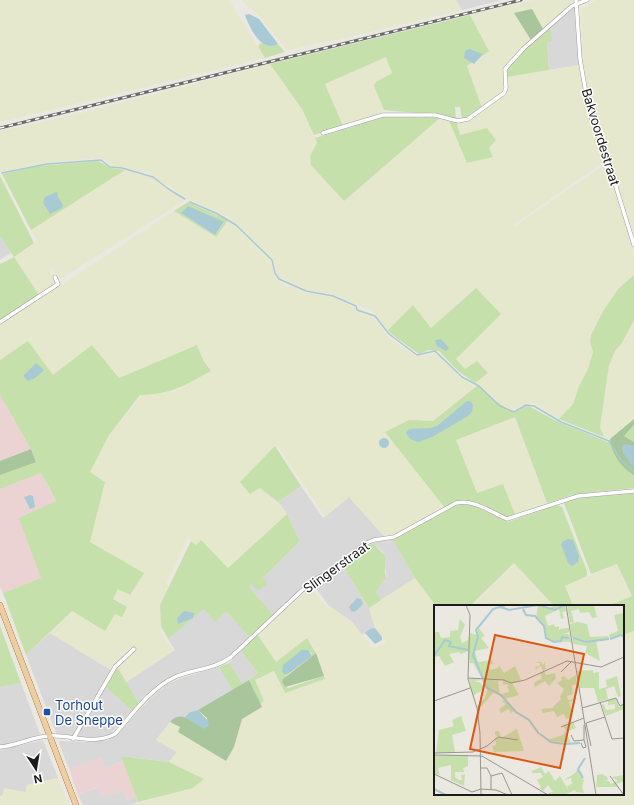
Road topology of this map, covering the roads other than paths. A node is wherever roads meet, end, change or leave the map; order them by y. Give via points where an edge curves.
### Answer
1 (587, 0) edge
2 (576, 2) edge
3 (324, 133) dead end
4 (634, 245) edge
5 (55, 277) dead end
6 (0, 322) edge
7 (634, 491) edge
8 (0, 605) edge
9 (134, 650) dead end
10 (50, 736) junction
11 (73, 739) junction
12 (0, 747) edge
13 (76, 805) edge

1 - 2 street
2 - 3 street via 507,66 504,93 468,119 458,121 435,115 383,115
2 - 4 street, Bakvoordestraat via 580,59 592,120 608,161
5 - 6 street via 58,284
7 - 11 street, Slingerstraat via 578,496 507,519 473,503 464,502 394,537 364,544 344,563 312,581 223,663 184,673 166,682 153,692 115,734 91,740
8 - 10 main road
9 - 11 street via 115,667
10 - 11 street, Slingerstraat
10 - 12 street, Slingerstraat
10 - 13 main road

